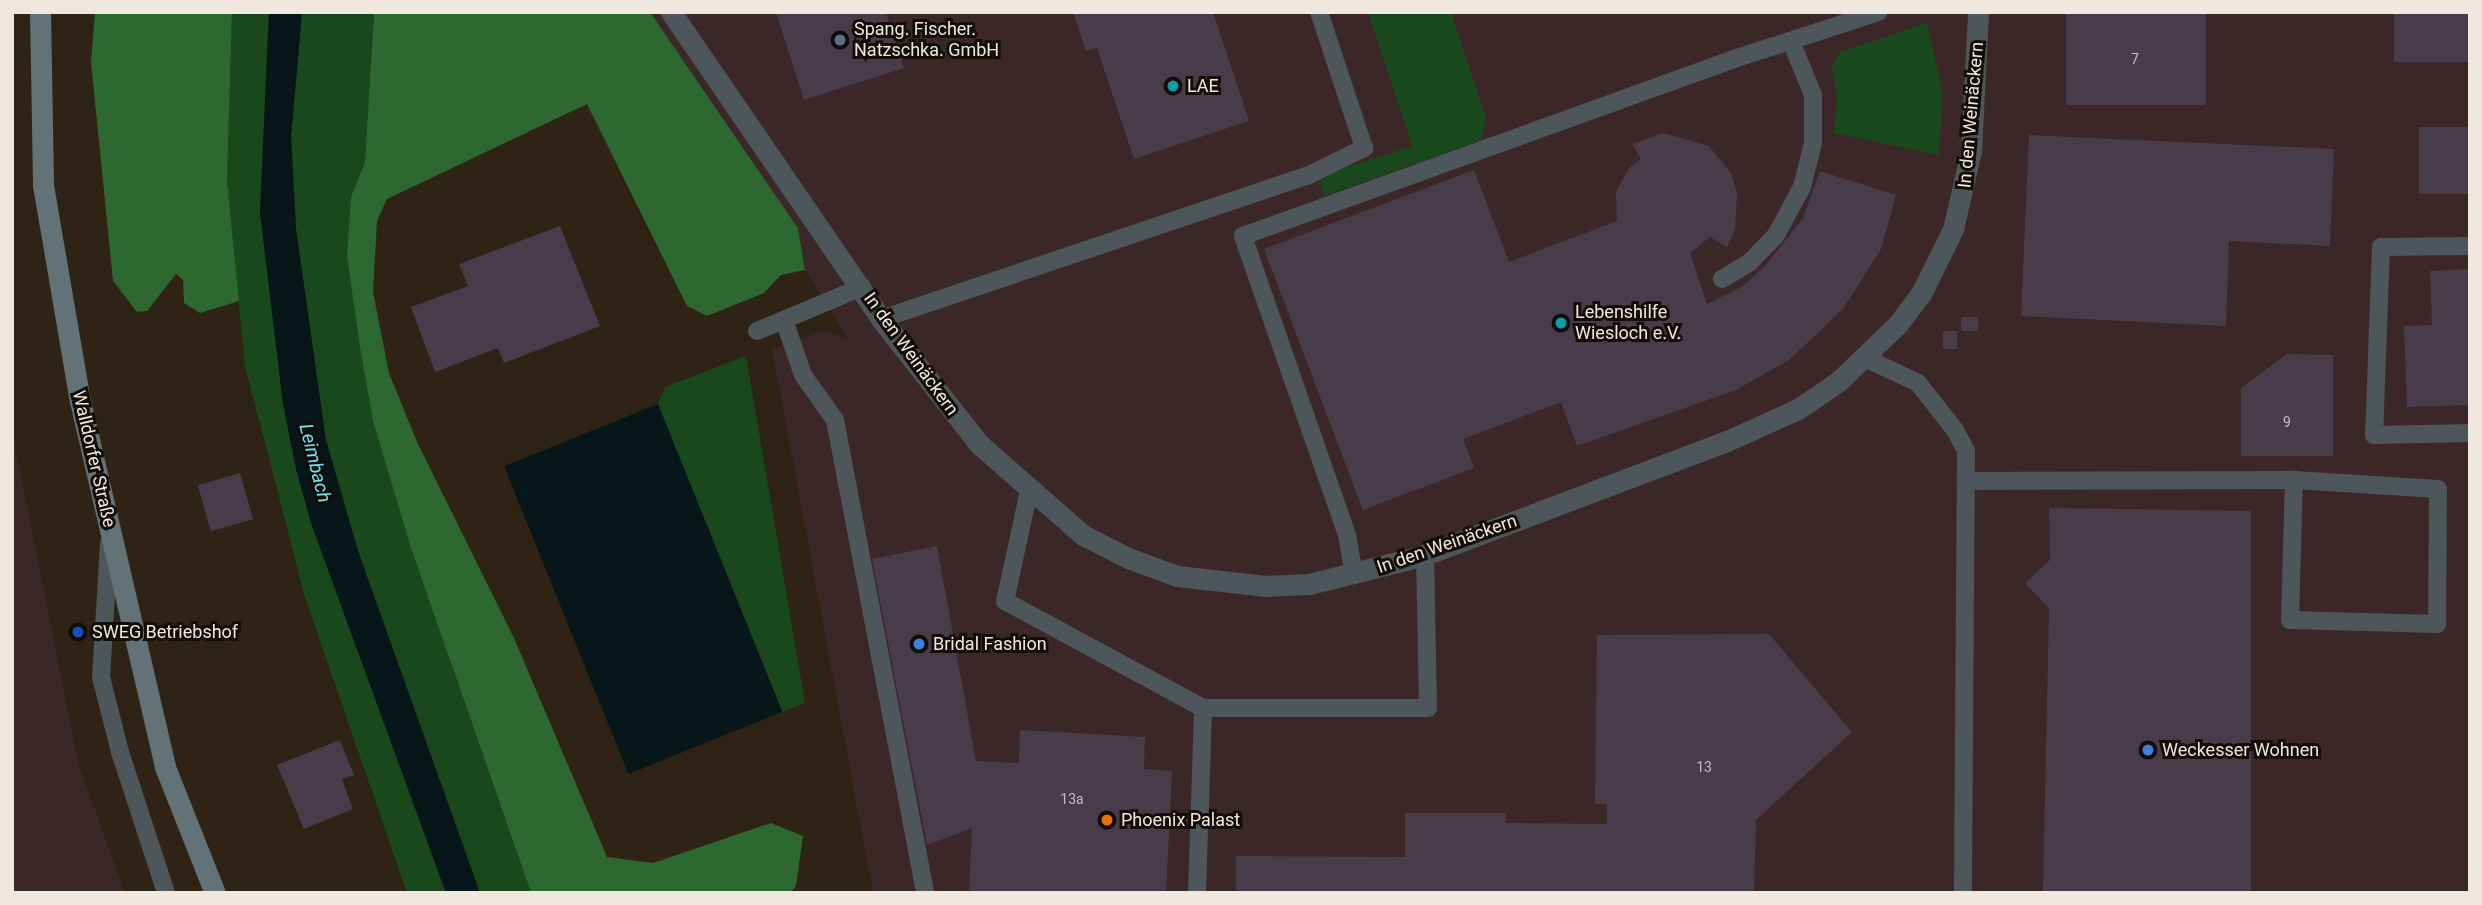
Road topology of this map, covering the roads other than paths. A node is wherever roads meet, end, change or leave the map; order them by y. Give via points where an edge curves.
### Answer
1 (40, 12) edge
2 (671, 12) edge
3 (1319, 12) edge
4 (1879, 12) edge
5 (1978, 12) edge
6 (1791, 41) junction
7 (2470, 246) edge
8 (1722, 279) dead end
9 (862, 287) junction
10 (881, 318) junction
11 (784, 320) junction
12 (757, 331) dead end
13 (1865, 358) junction
14 (2470, 433) edge
15 (2294, 480) junction
16 (1968, 481) junction
17 (1029, 491) junction
18 (110, 529) junction
19 (1425, 555) junction
20 (1354, 575) junction
21 (1203, 708) junction
22 (166, 893) edge
23 (215, 893) edge
24 (925, 893) edge
25 (1197, 893) edge
26 (1963, 893) edge

1 - 18 street, Walldorfer Straße via 43,185 80,401
2 - 9 street, In den Weinäckern
3 - 10 lane via 1364,148 1307,176
4 - 6 lane
5 - 13 street, In den Weinäckern via 1971,151 1954,229 1921,294
6 - 8 lane via 1813,95 1813,143 1801,187 1776,235 1750,262
6 - 20 lane via 1243,236 1347,535
7 - 14 lane via 2381,247 2374,435
9 - 10 street, In den Weinäckern
9 - 11 lane
10 - 17 street, In den Weinäckern via 979,444
11 - 12 lane
11 - 24 lane via 803,374 835,420
13 - 16 lane via 1918,383 1966,451
13 - 19 street, In den Weinäckern via 1798,409 1727,441
15 - 15 lane via 2438,489 2437,624 2290,620
15 - 16 lane
16 - 26 lane
17 - 20 street, In den Weinäckern via 1083,535 1177,576 1266,586
17 - 21 lane via 1005,601
18 - 22 lane via 101,677
18 - 23 street, Walldorfer Straße via 165,767
19 - 20 street, In den Weinäckern
19 - 21 lane via 1428,708
21 - 25 lane

